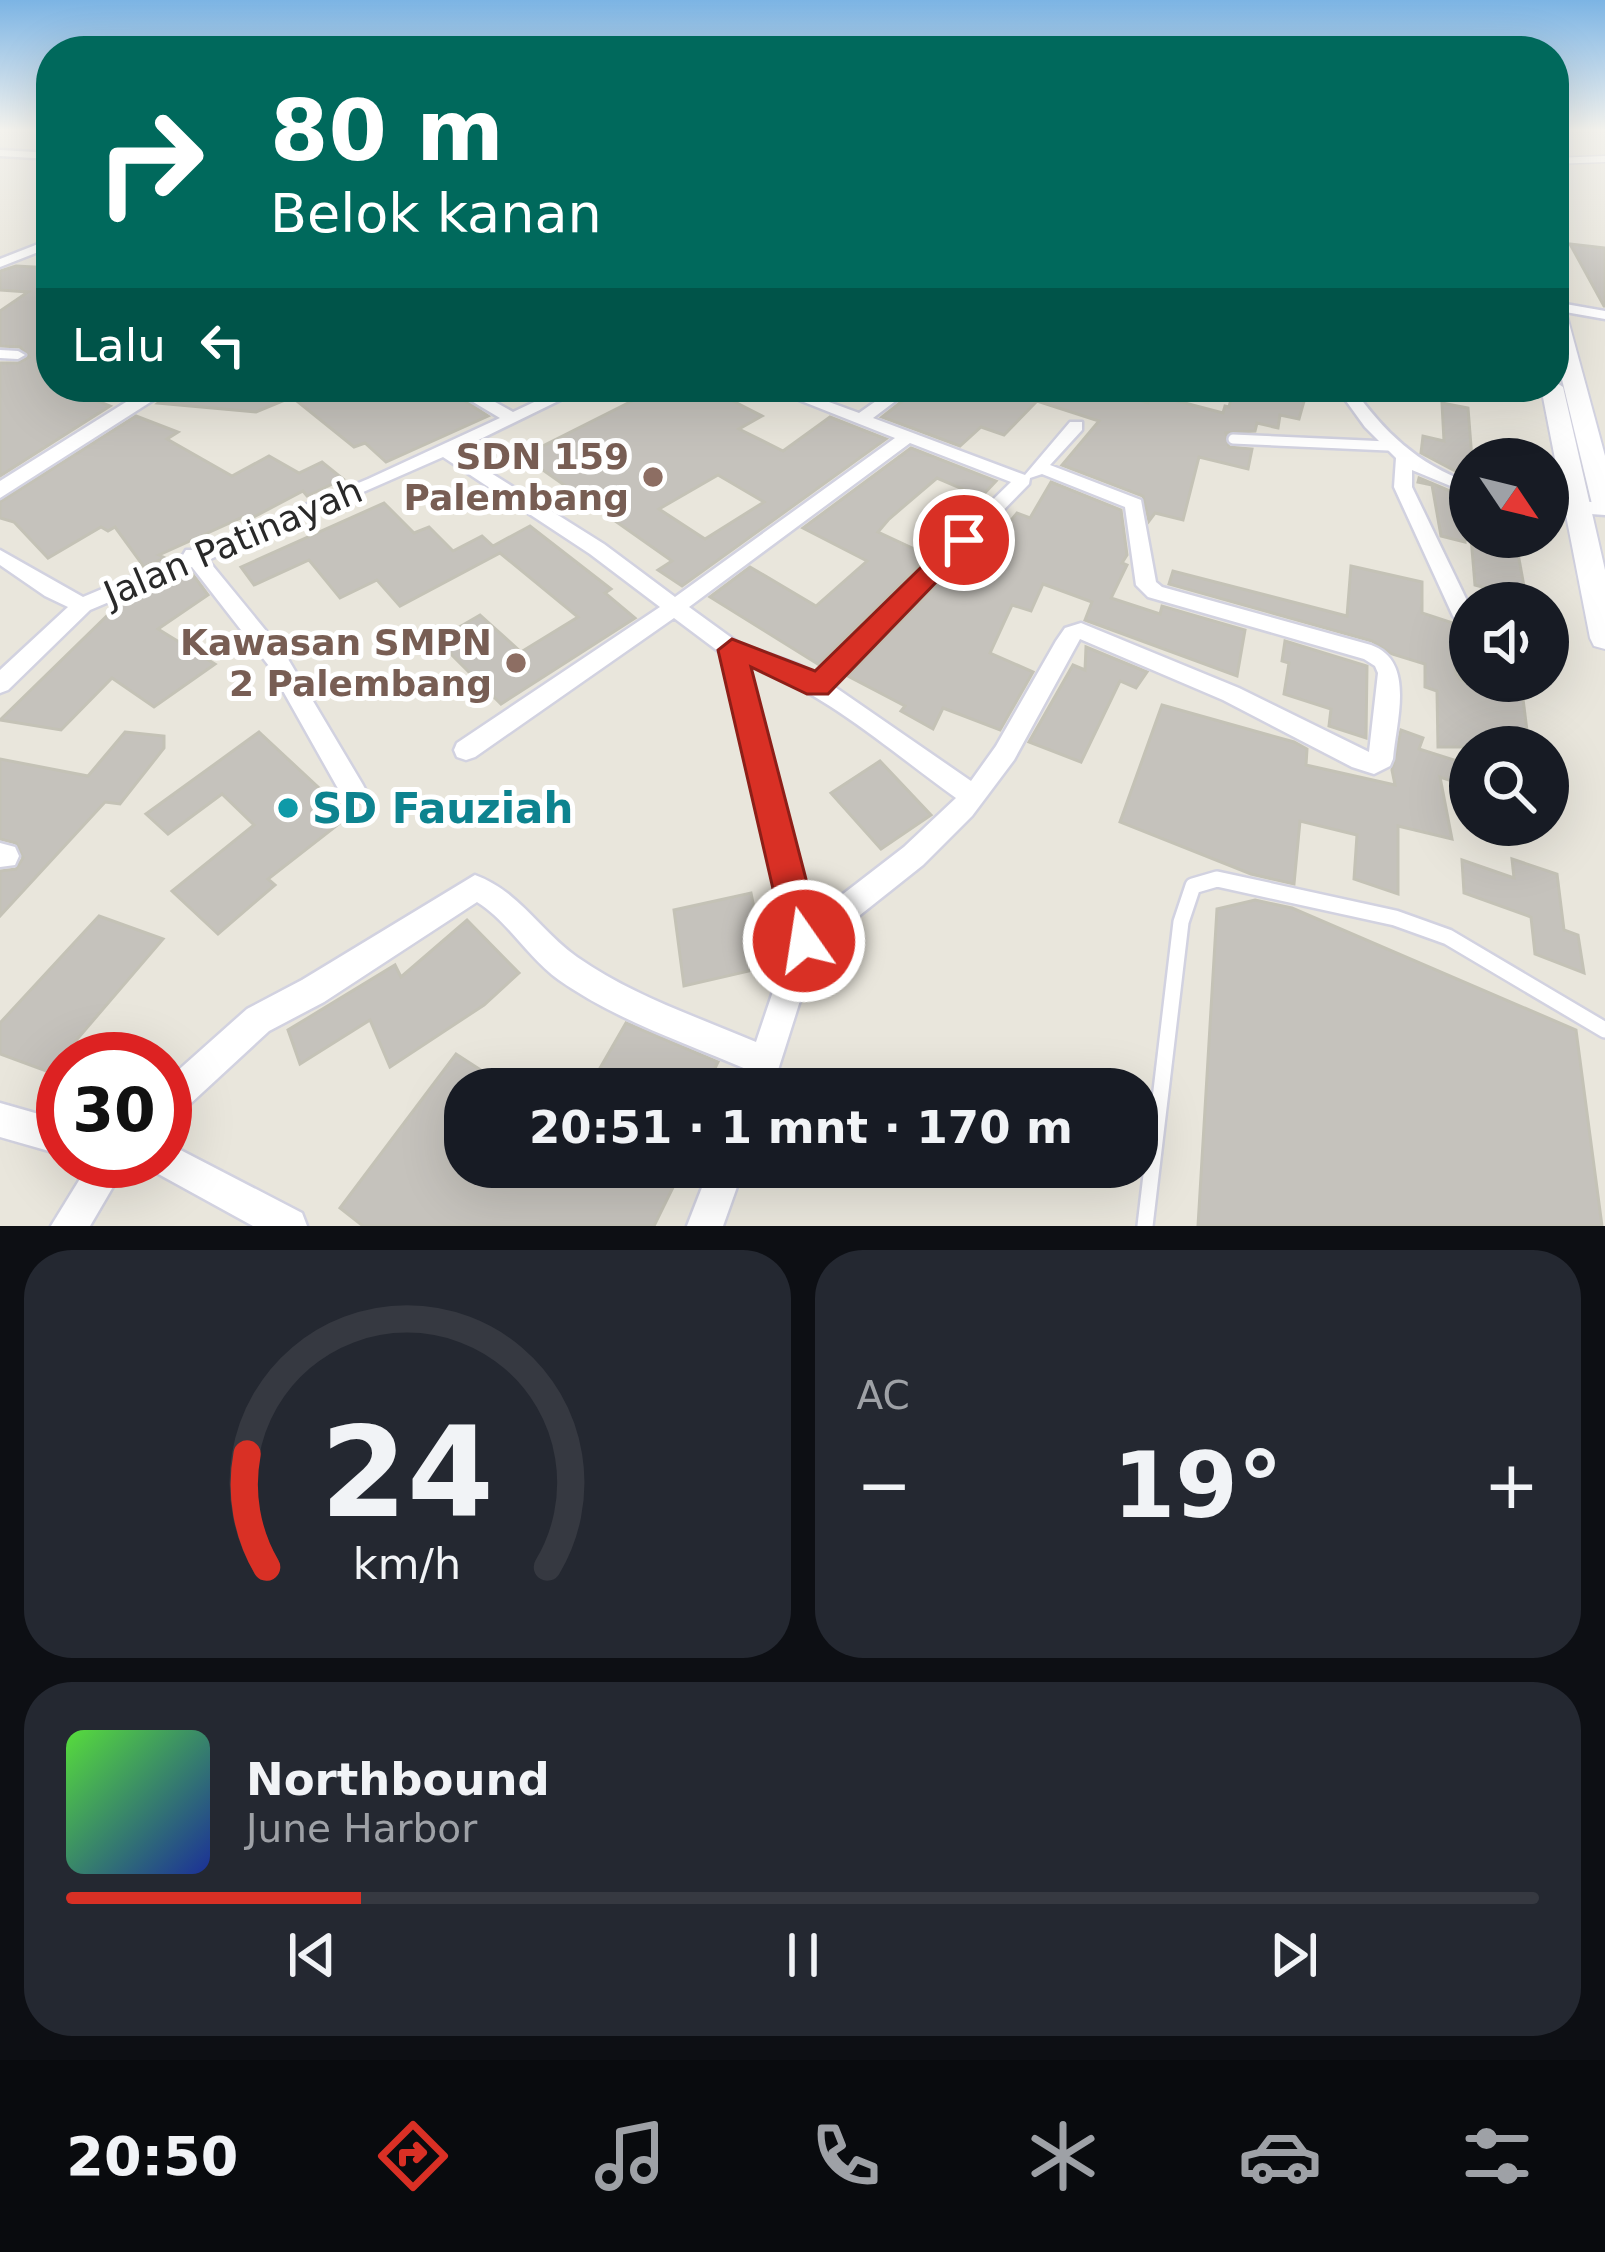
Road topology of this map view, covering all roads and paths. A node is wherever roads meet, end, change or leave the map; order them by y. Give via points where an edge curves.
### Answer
1 (36, 249) edge
2 (0, 263) edge
3 (1605, 315) edge
4 (1569, 319) edge
5 (0, 354) edge
6 (18, 356) dead end
7 (1569, 381) edge
8 (140, 402) edge
9 (484, 402) edge
10 (545, 402) edge
11 (815, 402) edge
12 (885, 402) edge
13 (1356, 402) edge
14 (1558, 402) edge
15 (511, 417) junction
16 (862, 419) junction
17 (1076, 426) dead end
18 (909, 436) junction
19 (1233, 439) dead end
20 (443, 450) junction
21 (1395, 453) junction
22 (1031, 473) junction
23 (1449, 479) edge
24 (0, 491) edge
25 (1596, 507) edge
26 (193, 555) junction
27 (0, 556) edge
28 (1449, 585) edge
29 (83, 605) junction
30 (678, 605) junction
31 (1605, 638) edge
32 (732, 650) junction
33 (0, 684) edge
34 (818, 686) junction
35 (466, 749) dead end
36 (354, 793) dead end
37 (973, 796) junction
38 (804, 941) junction
39 (1605, 1030) edge
40 (748, 1068) edge
41 (763, 1068) edge
42 (192, 1079) edge
43 (0, 1120) edge
44 (36, 1130) edge
45 (192, 1173) edge
46 (94, 1188) edge
47 (719, 1188) edge
48 (69, 1226) edge
49 (290, 1226) edge
50 (704, 1226) edge
51 (1145, 1226) edge

1 - 2 street
3 - 4 street
5 - 6 street
7 - 25 main road
8 - 24 street
9 - 15 street
10 - 15 street, Jalan Patinayah
11 - 16 street
12 - 16 street
13 - 21 street
14 - 25 main road
15 - 20 street, Jalan Patinayah
16 - 18 street
17 - 22 street
18 - 22 street
18 - 30 street
19 - 21 lane
20 - 26 street, Jalan Patinayah
20 - 30 street
21 - 23 street
21 - 28 street via 1402,487
22 - 34 street
22 - 37 street via 1134,504 1146,585 1155,592 1384,661 1381,759 1361,760 1082,631 1055,658
25 - 31 main road
26 - 29 street, Jalan Patinayah
26 - 36 street via 277,659
27 - 29 street
29 - 33 street, Jalan Patinayah
30 - 32 street
30 - 35 street
32 - 34 street
32 - 38 street
34 - 37 street
37 - 38 street via 898,869
38 - 41 street
39 - 51 lane via 1448,937 1395,918 1217,879 1193,886 1181,922
40 - 42 street via 545,952 494,895 475,888 257,1020
43 - 44 street
45 - 49 street
46 - 48 street
47 - 50 street

